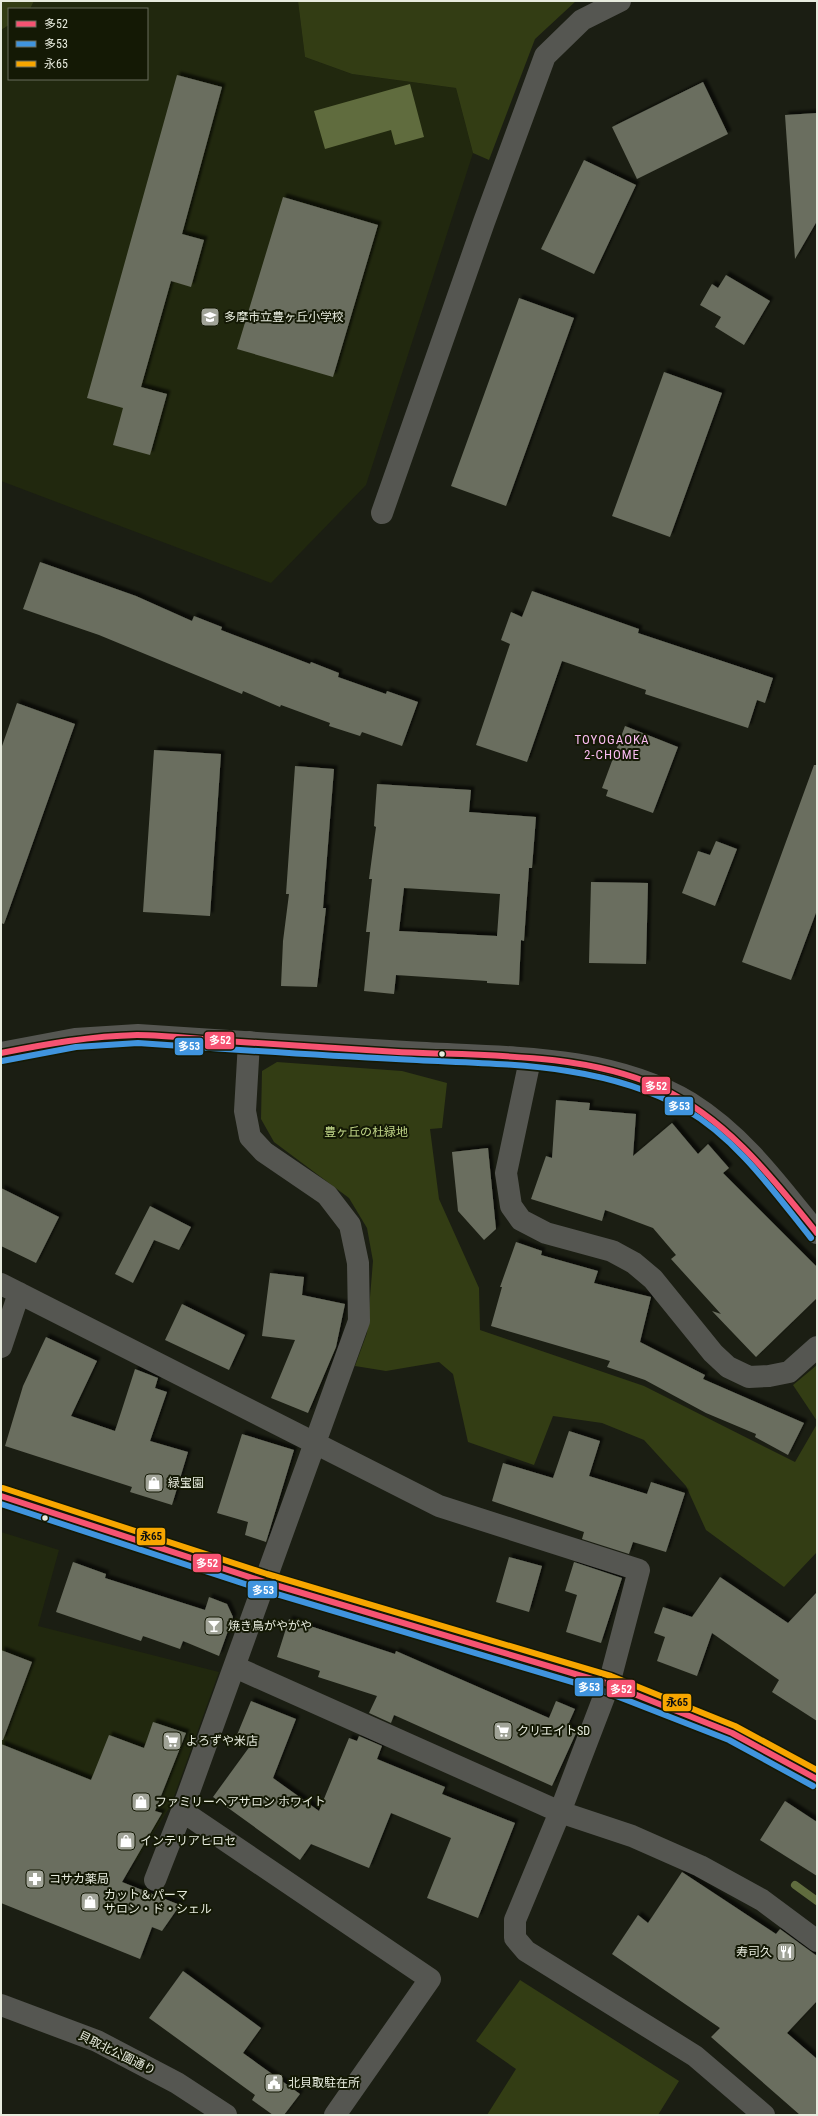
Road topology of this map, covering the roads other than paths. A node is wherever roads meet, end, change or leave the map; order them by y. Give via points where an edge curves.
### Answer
1 (620, 1) edge
2 (382, 513) dead end
3 (249, 1042) junction
4 (1, 1053) edge
5 (530, 1060) junction
6 (817, 1233) edge
7 (10, 1288) edge
8 (817, 1347) edge
9 (1, 1348) edge
10 (315, 1444) junction
11 (1, 1496) edge
12 (265, 1582) junction
13 (235, 1667) junction
14 (609, 1684) junction
15 (817, 1779) edge
16 (182, 1811) junction
17 (560, 1812) junction
18 (155, 1880) dead end
19 (817, 1941) edge
20 (1, 2005) edge
21 (226, 2115) edge
22 (335, 2115) edge
23 (764, 2115) edge

1 - 2 street via 582,20 545,56
3 - 4 street via 138,1035 75,1039
3 - 5 street
3 - 10 street via 245,1111 250,1137 264,1152 328,1195 350,1225 358,1263 359,1321
5 - 6 street via 603,1068 645,1081 690,1103 755,1156
5 - 8 street via 506,1173 511,1206 521,1220 546,1233 612,1251 634,1263 653,1279 713,1353 728,1367 749,1377 789,1372
7 - 9 street
7 - 10 street
10 - 12 street
10 - 14 street via 439,1506 639,1570
11 - 12 street
12 - 13 street
12 - 14 street
13 - 16 street
13 - 17 street
14 - 15 street via 732,1733
14 - 17 street
16 - 18 street
16 - 22 street via 430,1979
17 - 19 street via 632,1836 700,1866 762,1900
17 - 23 street via 514,1920 515,1938 526,1951 695,2056
20 - 21 street, 貝取北公園通り via 98,2041 177,2084

